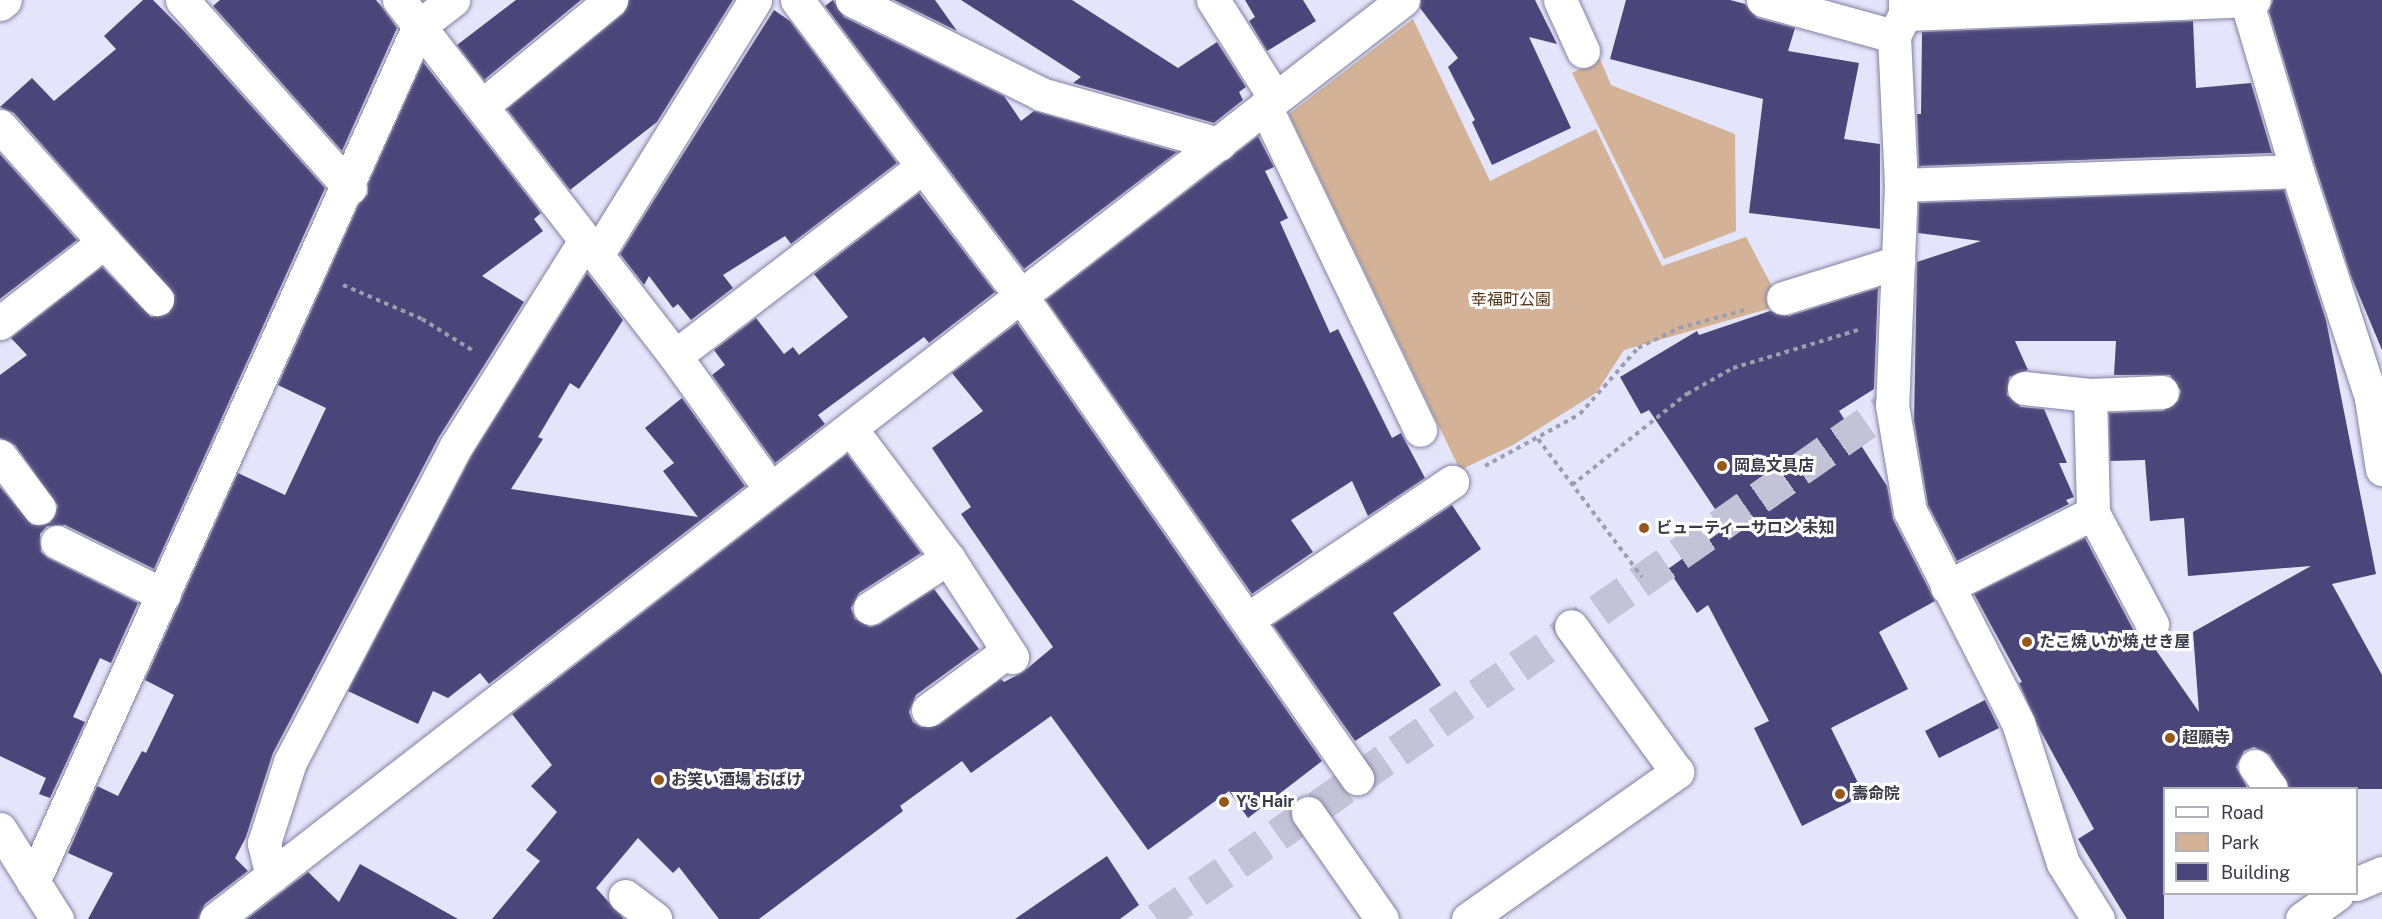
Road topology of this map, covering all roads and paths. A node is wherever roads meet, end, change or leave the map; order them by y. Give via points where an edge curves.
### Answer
1 (5, 0) edge
2 (182, 0) edge
3 (399, 0) edge
4 (453, 0) edge
5 (610, 0) edge
6 (755, 0) edge
7 (797, 0) edge
8 (852, 0) edge
9 (1213, 0) edge
10 (1403, 0) edge
11 (1560, 0) edge
12 (1763, 0) edge
13 (2251, 1) edge
14 (0, 4) edge
15 (1901, 16) edge
16 (419, 26) junction
17 (1583, 51) dead end
18 (1270, 102) junction
19 (483, 105) junction
20 (0, 126) edge
21 (1219, 144) junction
22 (921, 168) junction
23 (2297, 171) junction
24 (1901, 185) junction
25 (350, 188) junction
26 (104, 242) junction
27 (591, 248) junction
28 (1898, 262) junction
29 (312, 271) junction
30 (1021, 296) junction
31 (1783, 298) joint
32 (157, 299) dead end
33 (1894, 321) junction
34 (0, 324) edge
35 (675, 356) junction
36 (503, 370) junction
37 (2024, 388) dead end
38 (2162, 392) dead end
39 (2090, 395) junction
40 (2377, 396) edge
41 (850, 429) junction
42 (1420, 430) dead end
43 (1538, 439) junction
44 (0, 456) edge
45 (2382, 469) edge
46 (1452, 482) joint
47 (1572, 485) junction
48 (770, 488) junction
49 (39, 508) dead end
50 (2093, 513) junction
51 (57, 542) dead end
52 (948, 558) junction
53 (1642, 578) dead end
54 (1947, 586) junction
55 (164, 595) junction
56 (870, 608) dead end
57 (1248, 619) junction
58 (2152, 624) dead end
59 (1571, 626) dead end
60 (928, 710) dead end
61 (1357, 778) dead end
62 (1308, 813) dead end
63 (0, 829) edge
64 (2382, 873) edge
65 (272, 876) junction
66 (33, 882) junction
67 (2358, 883) edge
68 (2336, 895) edge
69 (625, 896) dead end
70 (57, 919) edge
71 (216, 919) edge
72 (655, 919) edge
73 (1382, 919) edge
74 (1468, 919) edge
75 (2098, 919) edge
76 (2302, 919) edge

1 - 14 street
2 - 25 street
3 - 16 street
4 - 16 street
5 - 19 street
6 - 27 street
7 - 22 street
8 - 21 street via 1041,94
9 - 18 street
10 - 18 street
11 - 17 street
12 - 15 street
13 - 15 street
13 - 23 street
15 - 24 street
16 - 19 street
16 - 25 street
18 - 21 street
18 - 42 street
19 - 27 street
20 - 26 street
21 - 30 street
22 - 30 street
22 - 35 street
23 - 24 street
23 - 40 street
24 - 28 street
25 - 29 street
26 - 32 street
26 - 34 street
27 - 35 street
27 - 36 street
28 - 31 street
28 - 33 street
29 - 36 path via 422,319
29 - 55 street
30 - 41 street
30 - 57 street
31 - 43 path via 1679,328 1638,348 1580,414
33 - 47 path via 1733,368 1687,394
33 - 54 street via 1892,405 1910,511
35 - 48 street
36 - 65 street via 456,446 290,762 264,843
37 - 39 street
38 - 39 street
39 - 50 street
40 - 45 street
41 - 48 street
41 - 52 street
43 - 46 path
43 - 47 path
44 - 49 street
46 - 57 street
47 - 53 path
48 - 65 street
50 - 54 street
50 - 58 street
51 - 55 street
52 - 56 street
52 - 60 street via 1010,654
54 - 75 street via 2018,723 2063,863
55 - 66 street
57 - 61 street
59 - 74 street via 1677,772
62 - 73 street
63 - 66 street
64 - 67 street
65 - 71 street
66 - 70 street
68 - 76 street
69 - 72 street

